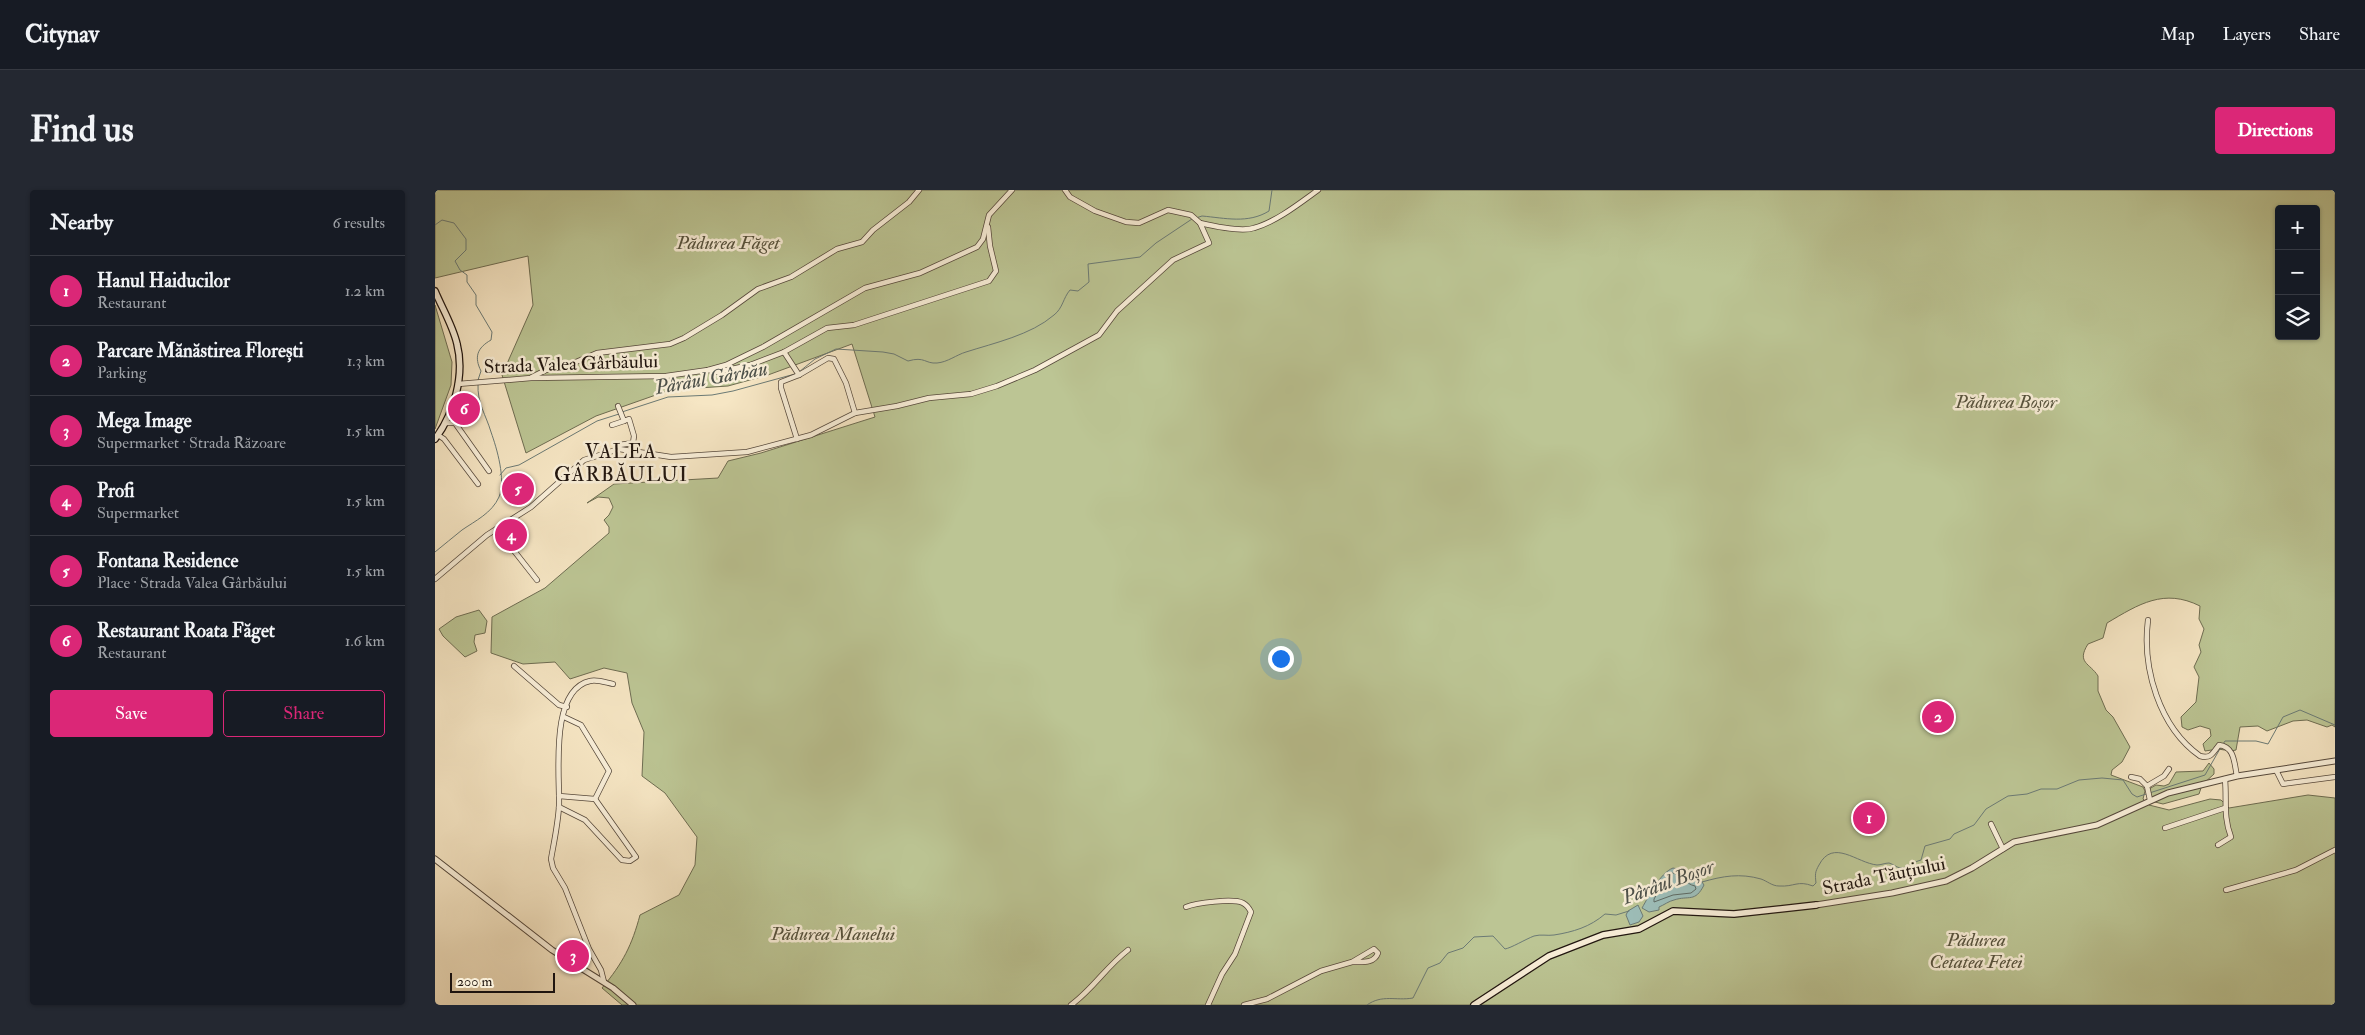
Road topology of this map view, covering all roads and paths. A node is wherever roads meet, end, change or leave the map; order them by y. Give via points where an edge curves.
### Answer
1 (919, 190) edge
2 (1012, 190) edge
3 (1065, 190) edge
4 (1318, 190) edge
5 (1197, 220) junction
6 (987, 221) junction
7 (435, 291) edge
8 (784, 352) junction
9 (708, 370) junction
10 (798, 373) junction
11 (531, 378) junction
12 (458, 384) junction
13 (620, 410) dead end
14 (855, 413) junction
15 (624, 421) junction
16 (445, 423) junction
17 (612, 425) dead end
18 (437, 437) edge
19 (797, 439) junction
20 (619, 449) junction
21 (489, 471) dead end
22 (477, 484) dead end
23 (497, 529) junction
24 (435, 579) edge
25 (537, 580) dead end
26 (2148, 620) dead end
27 (515, 666) dead end
28 (613, 684) dead end
29 (567, 707) junction
30 (564, 717) junction
31 (2335, 761) edge
32 (2169, 769) dead end
33 (2276, 770) junction
34 (2237, 776) junction
35 (2131, 777) dead end
36 (2335, 777) edge
37 (2225, 779) junction
38 (2147, 786) junction
39 (559, 796) junction
40 (595, 799) junction
41 (2149, 800) junction
42 (559, 807) junction
43 (2225, 808) junction
44 (1991, 824) dead end
45 (2165, 828) dead end
46 (2218, 845) dead end
47 (2003, 849) junction
48 (2335, 850) edge
49 (435, 859) edge
50 (2226, 890) dead end
51 (1816, 905) joint
52 (1186, 907) dead end
53 (1128, 950) dead end
54 (1352, 962) junction
55 (604, 982) junction
56 (633, 1005) edge
57 (1071, 1005) edge
58 (1208, 1005) edge
59 (1245, 1005) edge
60 (1473, 1005) edge

1 - 11 street via 862,242 837,249 791,278 758,289 684,338 670,344 597,353
2 - 6 street, Strada Valea Gârbăului via 991,212
3 - 5 street via 1070,197 1095,211 1126,222 1139,223 1168,210
4 - 5 street via 1253,229 1210,226
5 - 14 street via 1209,243 1173,260 1117,311 1099,335 1035,370 997,386 971,394 929,398
6 - 8 street via 997,271 989,281 854,325 827,328
6 - 9 street, Strada Valea Gârbăului via 981,243 971,251 920,273 865,288 755,351
7 - 12 main road via 457,344 460,363
8 - 9 street via 750,365 718,372
8 - 10 street
9 - 11 street, Strada Valea Gârbăului via 666,376
10 - 14 street via 828,358 834,359
10 - 19 street via 781,382
11 - 12 street, Strada Valea Gârbăului
12 - 16 main road
13 - 15 street
14 - 19 street
15 - 17 street
15 - 20 street via 629,419 633,443 619,445
16 - 18 main road
16 - 21 street via 455,423
18 - 22 street via 444,439
19 - 20 street via 732,454 671,457
20 - 23 street via 583,460 531,507
23 - 24 street
23 - 25 street
26 - 34 street via 2146,637 2150,680 2165,718 2200,756 2207,758 2219,745 2227,746 2231,750
27 - 29 street via 559,705
28 - 29 street via 591,680 573,694
29 - 30 street
30 - 39 street via 557,755
30 - 40 street via 581,725 609,771
31 - 33 street, Strada Tăuțiului
32 - 38 street
33 - 34 street, Strada Tăuțiului
33 - 36 street via 2283,784
34 - 37 street, Strada Tăuțiului
35 - 38 street via 2140,779
37 - 41 street, Strada Tăuțiului
37 - 43 street
38 - 41 street
39 - 40 street
39 - 42 street
40 - 42 street via 636,857 630,861 622,860 585,820
41 - 47 street, Strada Tăuțiului via 2097,825 2030,837
42 - 55 street via 551,864 561,878
43 - 45 street
43 - 46 street via 2224,819 2231,837
44 - 47 street
47 - 51 street, Strada Tăuțiului via 1958,875 1933,885
48 - 50 street via 2296,870
49 - 55 street via 552,950
51 - 60 main road, Strada Tăuțiului via 1738,914 1673,911 1639,928 1603,935 1549,956
52 - 58 street via 1195,903 1238,902 1248,906 1251,912 1235,954
53 - 57 street
54 - 54 street via 1370,950 1378,953 1375,959 1366,963
54 - 59 street via 1321,971 1267,999
55 - 56 street

